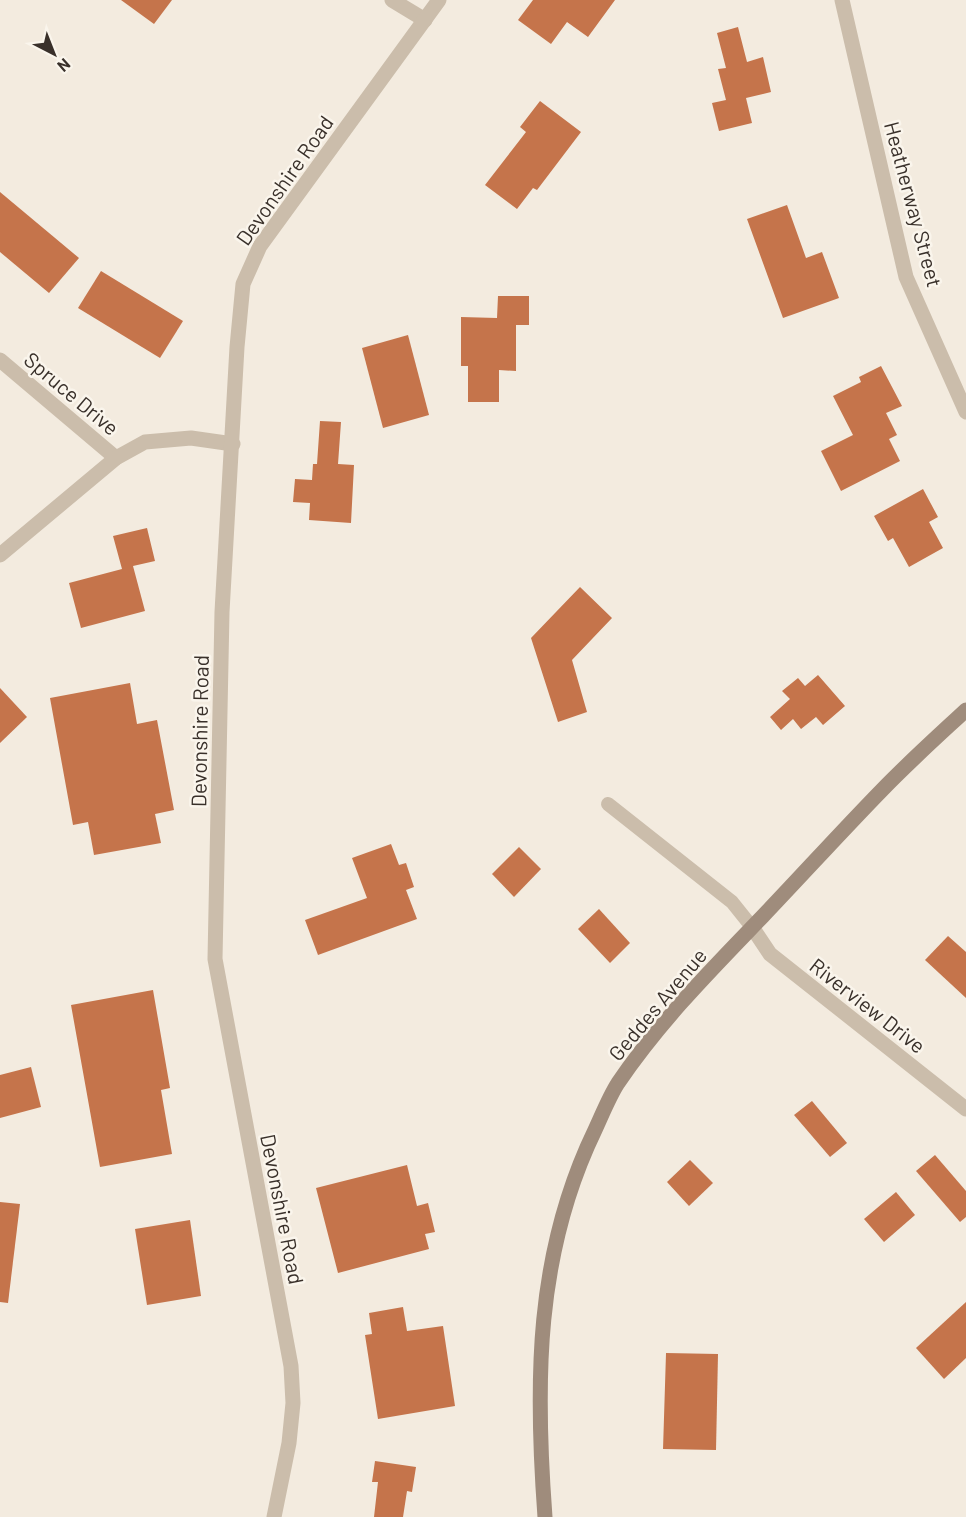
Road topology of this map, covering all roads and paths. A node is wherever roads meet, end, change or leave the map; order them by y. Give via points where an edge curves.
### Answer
1 (392, 0) edge
2 (439, 0) edge
3 (842, 0) edge
4 (425, 20) junction
5 (0, 360) edge
6 (966, 412) edge
7 (233, 444) junction
8 (116, 458) junction
9 (0, 555) edge
10 (966, 710) edge
11 (608, 804) dead end
12 (752, 927) junction
13 (966, 1109) edge
14 (274, 1517) edge
15 (545, 1517) edge

1 - 4 street
2 - 4 street, Devonshire Road
3 - 6 street, Heatherway Street via 906,276
4 - 7 street, Devonshire Road via 260,246 243,284
5 - 8 street, Spruce Drive
7 - 8 street via 191,438 145,442
7 - 14 street, Devonshire Road via 222,612 215,959 291,1366 294,1402
8 - 9 street
10 - 12 main road, Geddes Avenue via 884,788
11 - 12 lane via 732,902
12 - 13 street, Riverview Drive via 770,954
12 - 15 main road, Geddes Avenue via 650,1038 616,1086 585,1149 563,1212 541,1332 540,1449

